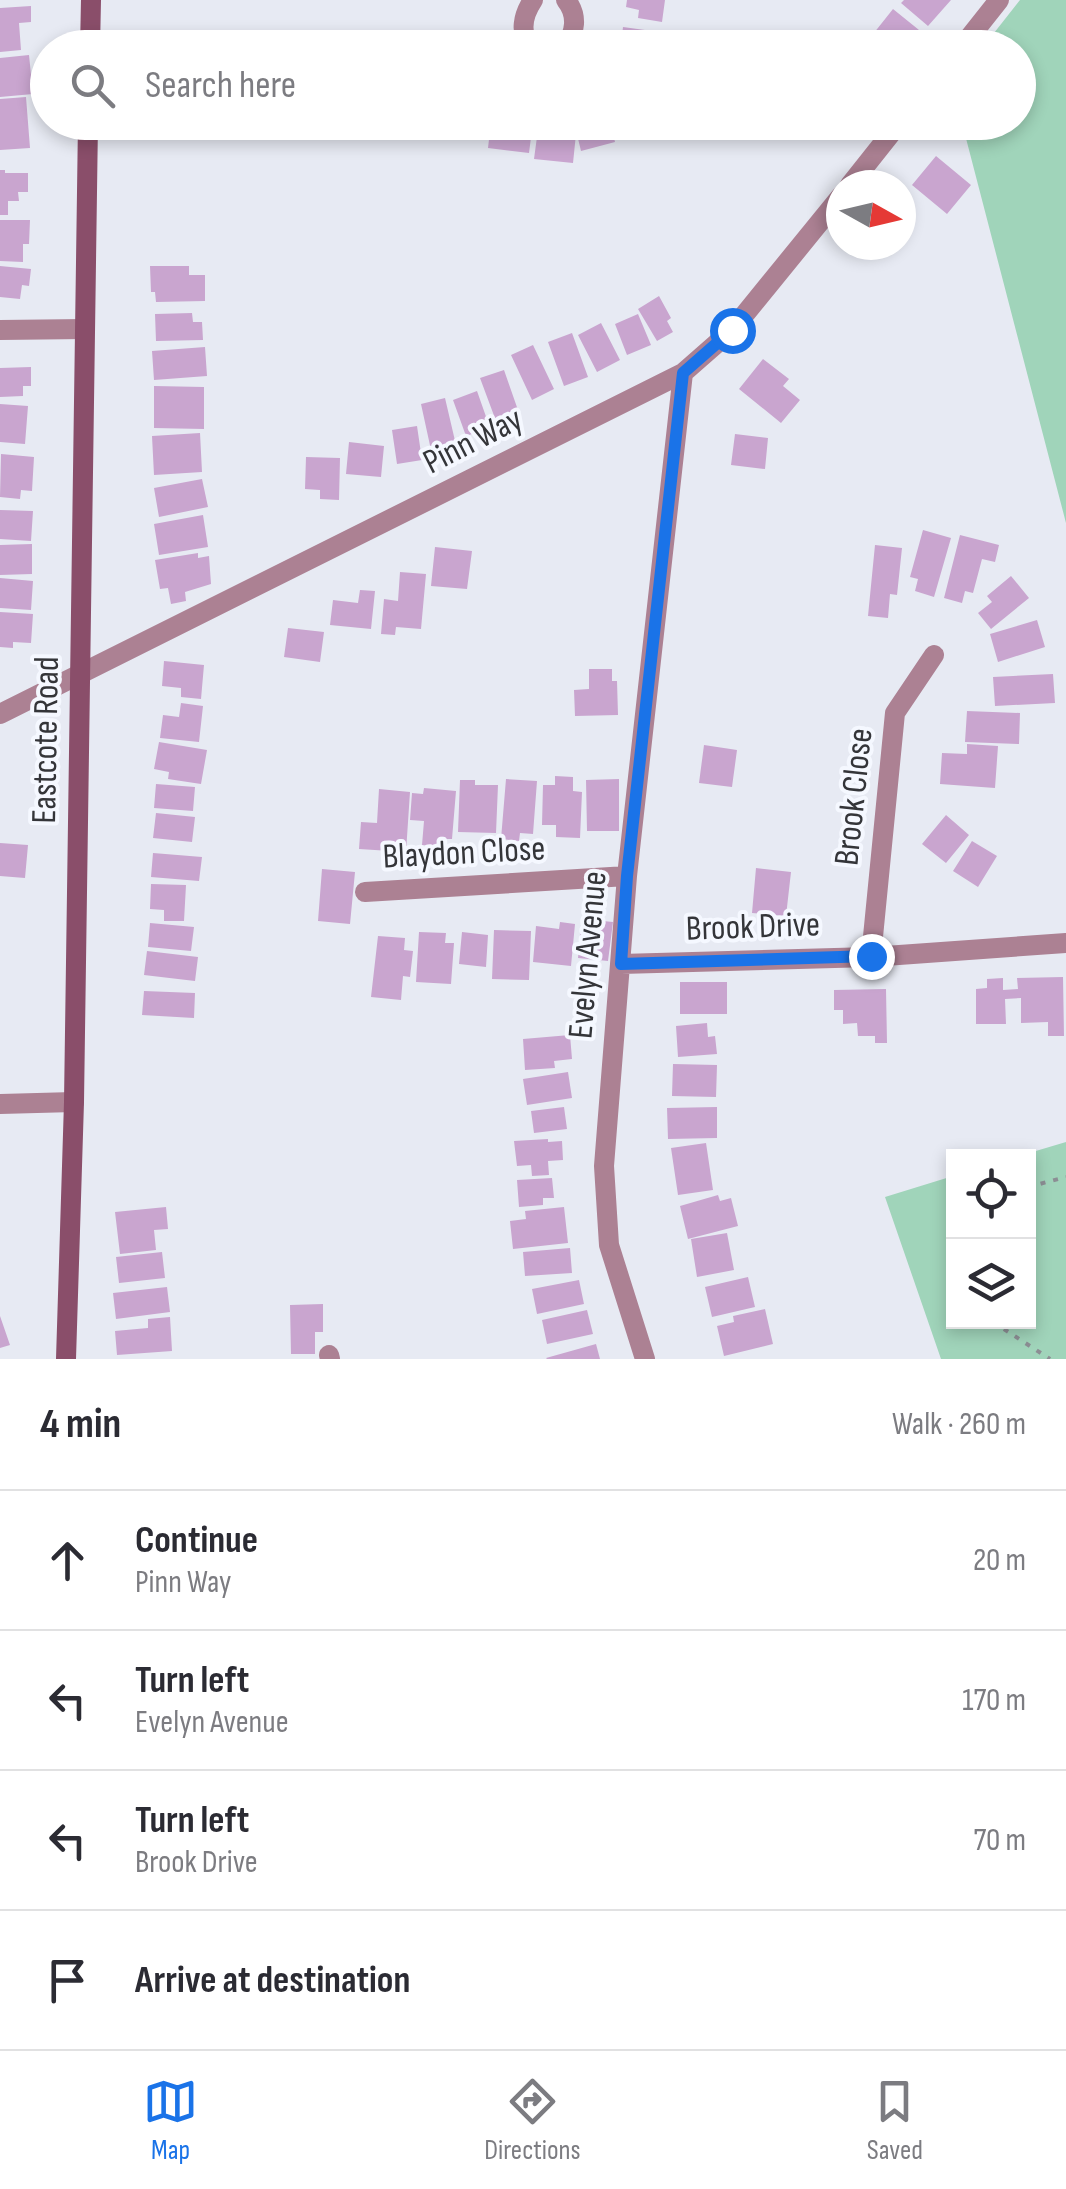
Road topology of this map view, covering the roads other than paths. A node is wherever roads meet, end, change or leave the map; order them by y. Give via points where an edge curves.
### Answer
1 (91, 0) edge
2 (532, 0) edge
3 (566, 0) edge
4 (1000, 0) edge
5 (90, 30) edge
6 (523, 30) edge
7 (573, 30) edge
8 (976, 30) edge
9 (88, 140) edge
10 (886, 140) edge
11 (862, 170) edge
12 (826, 214) edge
13 (85, 329) junction
14 (0, 330) edge
15 (683, 373) junction
16 (934, 655) dead end
17 (79, 674) junction
18 (0, 714) edge
19 (627, 876) junction
20 (365, 892) dead end
21 (1066, 943) edge
22 (871, 956) junction
23 (621, 964) junction
24 (74, 1102) junction
25 (0, 1104) edge
26 (66, 1359) edge
27 (645, 1359) edge

1 - 5 main road
2 - 6 street
3 - 7 street
4 - 8 street
9 - 13 main road, Eastcote Road
10 - 11 street
12 - 15 street, Pinn Way via 732,330
13 - 14 street
13 - 17 main road, Eastcote Road
15 - 17 street, Pinn Way
15 - 19 street, Evelyn Avenue
16 - 22 street, Brook Close via 895,713
17 - 18 street, Pinn Way
17 - 24 main road, Eastcote Road
19 - 20 street, Blaydon Close
19 - 23 street, Evelyn Avenue
21 - 22 street, Brook Drive
22 - 23 street, Brook Drive
23 - 27 street, Evelyn Avenue via 604,1208
24 - 25 street
24 - 26 main road, Eastcote Road

